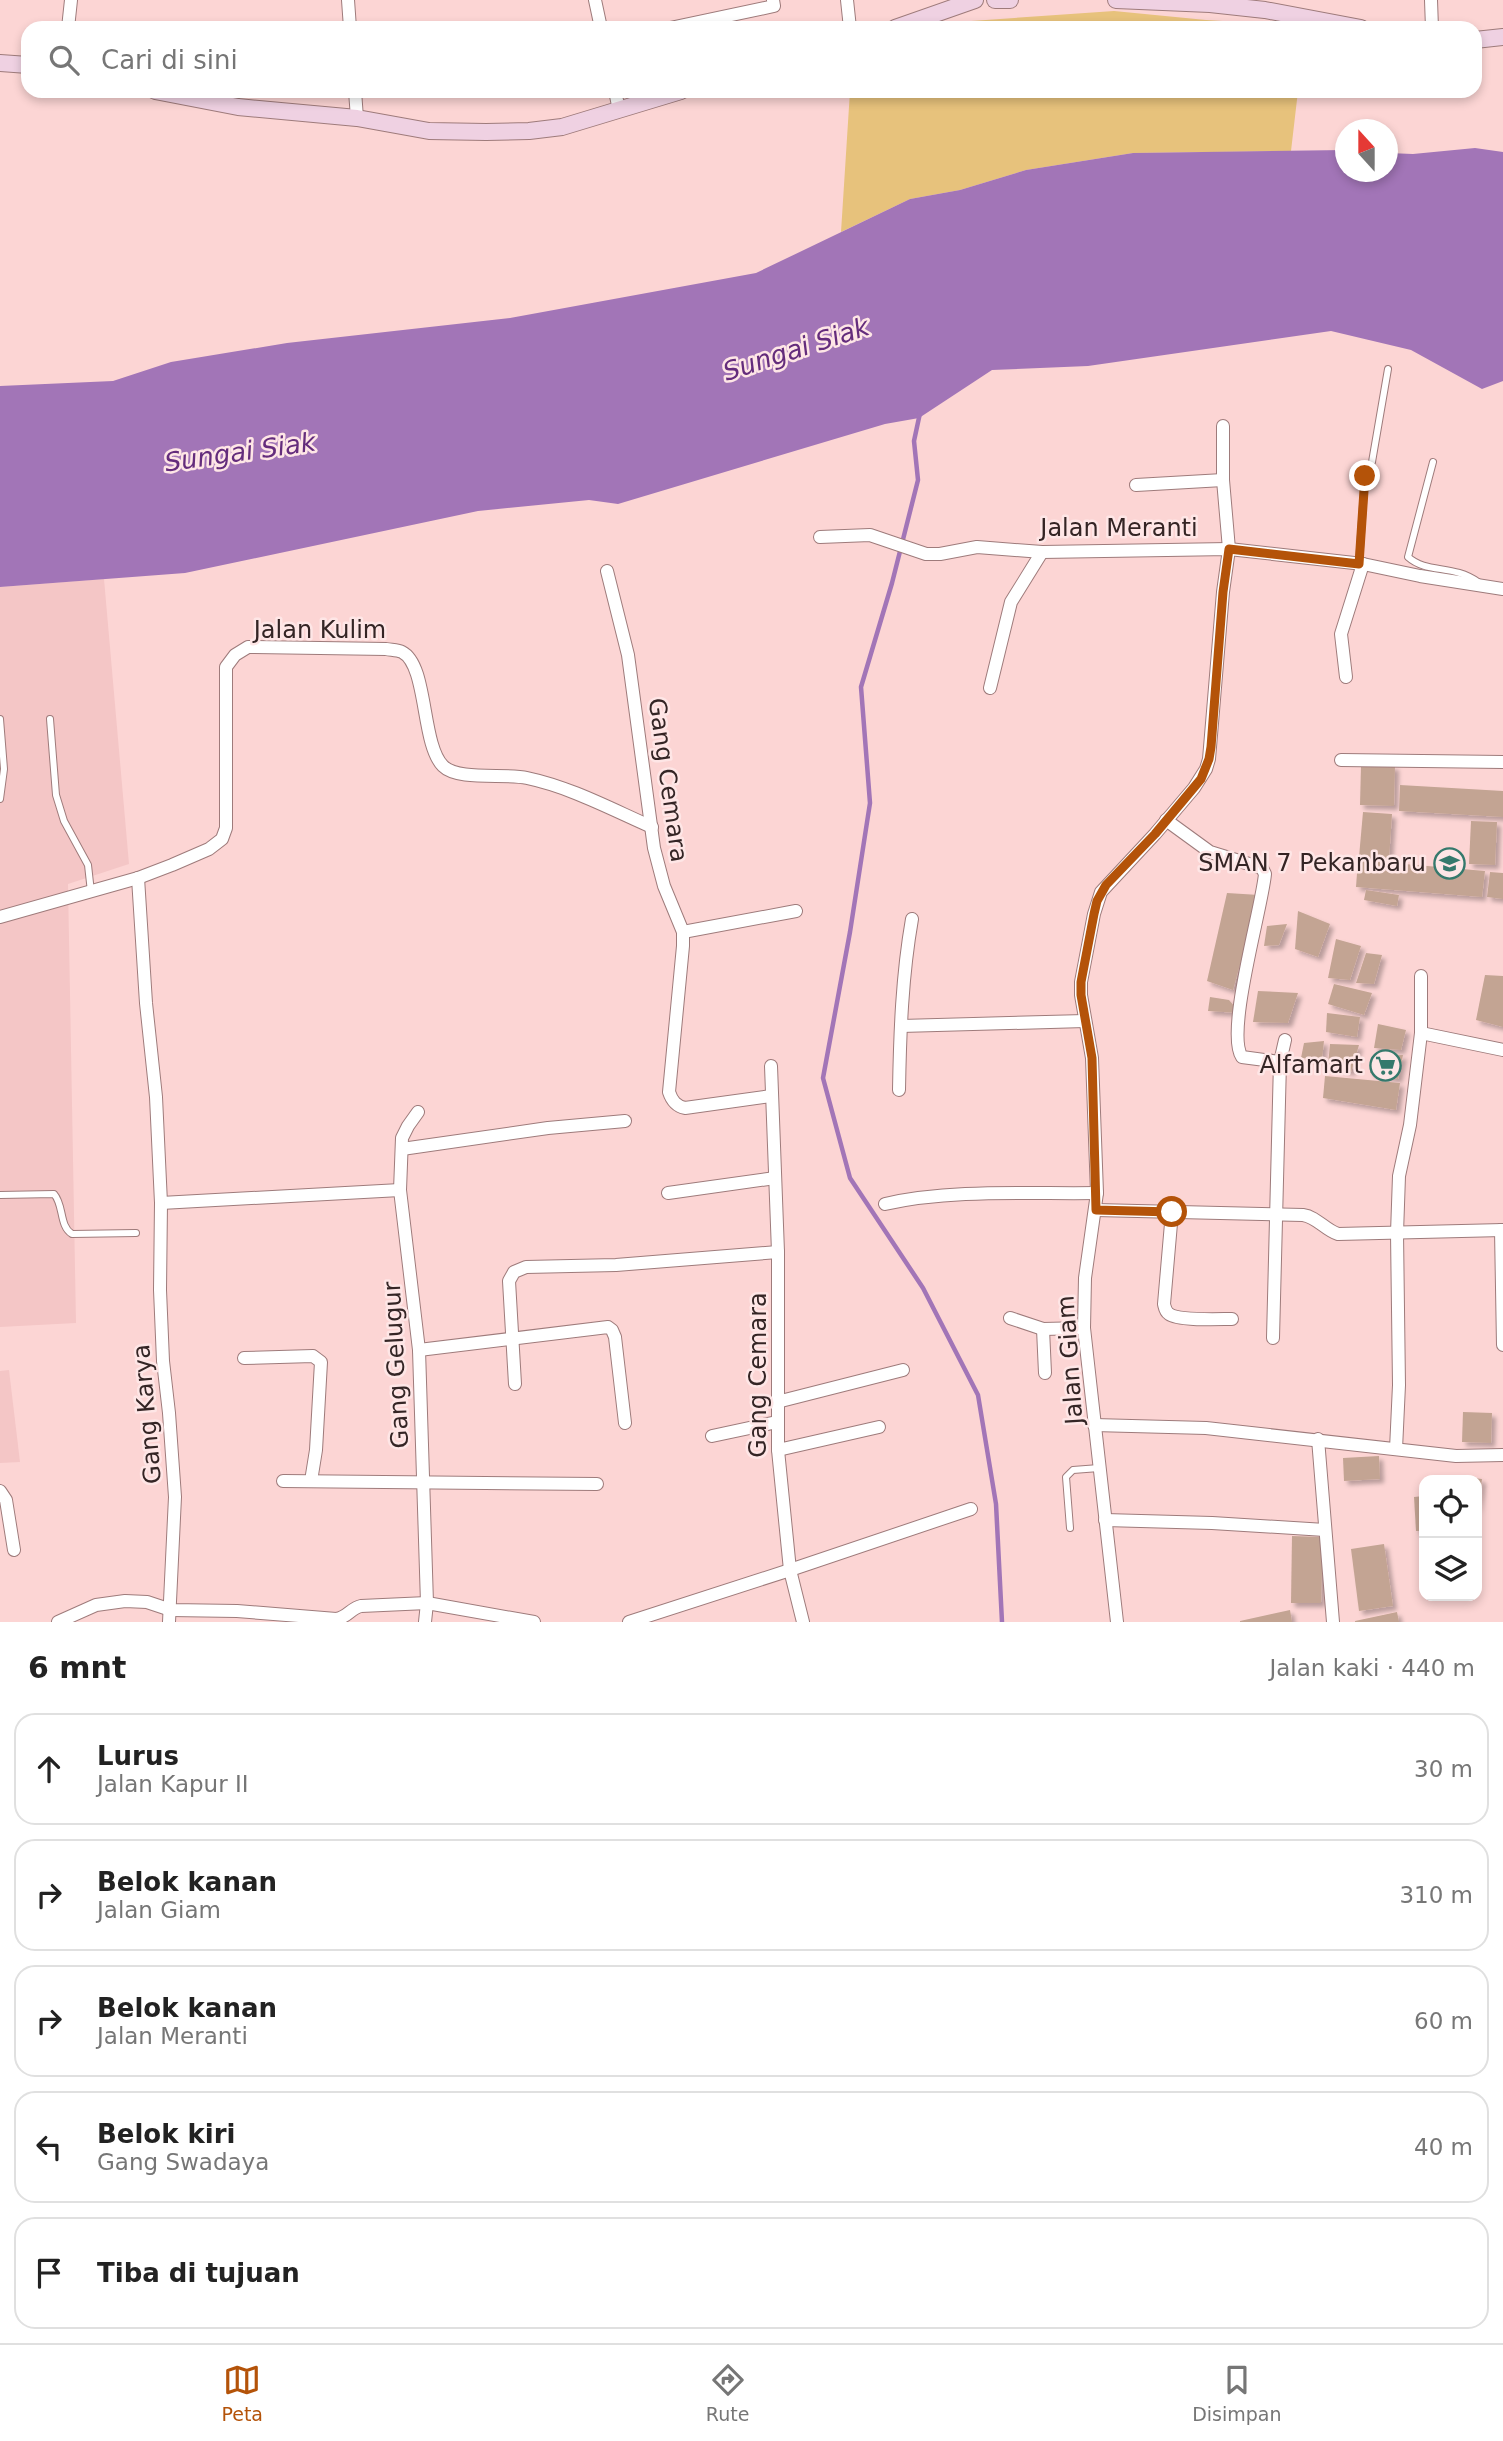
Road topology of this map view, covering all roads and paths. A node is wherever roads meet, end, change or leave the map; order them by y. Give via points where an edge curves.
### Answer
1 (71, 0) edge
2 (348, 0) edge
3 (595, 0) edge
4 (773, 0) edge
5 (847, 0) edge
6 (975, 0) edge
7 (995, 0) edge
8 (1010, 0) edge
9 (1116, 0) edge
10 (1431, 0) edge
11 (1210, 2) edge
12 (1267, 5) edge
13 (69, 21) edge
14 (350, 21) edge
15 (600, 21) edge
16 (703, 21) edge
17 (849, 21) edge
18 (915, 21) edge
19 (1332, 21) edge
20 (1432, 21) edge
21 (1503, 37) edge
22 (1482, 39) edge
23 (0, 63) edge
24 (21, 64) edge
25 (191, 98) edge
26 (356, 98) edge
27 (616, 98) edge
28 (658, 98) edge
29 (619, 110) junction
30 (357, 118) junction
31 (1388, 369) dead end
32 (1223, 426) dead end
33 (1433, 461) dead end
34 (1223, 480) junction
35 (1136, 485) dead end
36 (820, 537) dead end
37 (1229, 549) junction
38 (1042, 552) junction
39 (1361, 564) junction
40 (607, 571) dead end
41 (1483, 586) junction
42 (1503, 589) edge
43 (1346, 677) dead end
44 (990, 688) dead end
45 (0, 719) edge
46 (50, 719) dead end
47 (1341, 760) dead end
48 (1503, 762) edge
49 (0, 799) edge
50 (1166, 820) junction
51 (652, 827) junction
52 (138, 878) junction
53 (91, 892) junction
54 (796, 911) dead end
55 (0, 917) edge
56 (912, 919) dead end
57 (683, 932) junction
58 (1421, 976) dead end
59 (1085, 1021) junction
60 (901, 1026) junction
61 (1421, 1033) junction
62 (1285, 1040) dead end
63 (1503, 1050) edge
64 (1280, 1062) junction
65 (771, 1066) dead end
66 (899, 1090) dead end
67 (771, 1096) junction
68 (418, 1112) dead end
69 (625, 1121) dead end
70 (402, 1149) junction
71 (775, 1178) junction
72 (400, 1190) junction
73 (668, 1193) dead end
74 (1097, 1193) junction
75 (0, 1195) edge
76 (161, 1203) junction
77 (885, 1204) dead end
78 (1096, 1210) junction
79 (1172, 1212) junction
80 (1276, 1214) junction
81 (1502, 1230) edge
82 (136, 1233) dead end
83 (1396, 1233) junction
84 (778, 1252) junction
85 (1010, 1318) dead end
86 (1232, 1319) dead end
87 (1084, 1328) junction
88 (1043, 1329) junction
89 (1273, 1338) dead end
90 (512, 1340) junction
91 (1503, 1345) edge
92 (419, 1350) junction
93 (244, 1358) dead end
94 (903, 1370) dead end
95 (1045, 1373) dead end
96 (516, 1384) dead end
97 (777, 1402) junction
98 (778, 1422) junction
99 (625, 1423) dead end
100 (1094, 1425) junction
101 (878, 1427) dead end
102 (712, 1436) dead end
103 (1318, 1439) junction
104 (1396, 1449) junction
105 (778, 1450) junction
106 (1503, 1455) edge
107 (1099, 1468) junction
108 (283, 1481) dead end
109 (311, 1481) junction
110 (423, 1483) junction
111 (597, 1484) dead end
112 (0, 1492) edge
113 (971, 1509) dead end
114 (1105, 1520) junction
115 (1070, 1528) dead end
116 (1325, 1530) junction
117 (14, 1550) dead end
118 (790, 1570) junction
119 (427, 1603) junction
120 (170, 1616) edge
121 (58, 1622) edge
122 (425, 1622) edge
123 (534, 1622) edge
124 (629, 1622) edge
125 (803, 1622) edge
126 (1117, 1622) edge
127 (1333, 1622) edge

1 - 13 street
2 - 14 street
3 - 15 street
4 - 16 street via 774,6
5 - 17 street
6 - 18 main road
7 - 8 main road
9 - 11 main road
10 - 20 street
11 - 12 main road
12 - 19 main road
21 - 22 main road
23 - 24 main road
25 - 30 main road
26 - 30 street
27 - 29 street
28 - 29 main road
29 - 30 main road via 562,127 529,131 429,131
31 - 39 lane via 1372,462 1365,476
32 - 34 street, Jalan Giam
33 - 41 lane via 1408,557 1416,564 1467,574
34 - 35 street
34 - 37 street, Jalan Giam
36 - 38 street, Jalan Meranti via 870,535 926,554 977,547
37 - 38 street, Jalan Meranti
37 - 39 street, Jalan Meranti
37 - 50 street, Jalan Giam via 1209,759 1201,779
38 - 44 street via 1012,602
39 - 41 street, Jalan Meranti
39 - 43 street via 1341,634
40 - 51 street, Gang Cemara via 628,655
41 - 42 street, Jalan Meranti
45 - 49 lane via 4,769
46 - 53 lane via 56,796 88,865
47 - 48 street
50 - 59 street, Jalan Giam via 1106,885 1097,901 1081,982
50 - 64 street via 1205,850 1262,868 1265,874 1250,942 1238,1048 1242,1058
51 - 52 street, Jalan Kulim via 525,777 447,769 440,764 431,740 414,663 402,652 248,647 226,667 226,828 222,839 209,849
51 - 57 street, Gang Cemara via 658,867
52 - 53 street, Jalan Kulim
52 - 76 street, Gang Karya
53 - 55 street, Jalan Kulim
54 - 57 street
56 - 60 street
57 - 67 street, Gang Cemara via 671,1098 685,1108
58 - 61 street
59 - 60 street
59 - 74 street, Jalan Giam via 1092,1058
60 - 66 street
61 - 63 street
61 - 83 street via 1399,1176
62 - 64 street
64 - 80 street
65 - 67 street, Gang Cemara
67 - 71 street, Gang Cemara
68 - 70 street, Gang Gelugur via 404,1131
69 - 70 street
70 - 72 street, Gang Gelugur
71 - 73 street
71 - 84 street, Gang Cemara
72 - 76 street
72 - 92 street, Gang Gelugur
74 - 77 street via 938,1196
74 - 78 street, Jalan Giam
75 - 82 lane via 54,1194 70,1234
76 - 120 street, Gang Karya via 163,1361 175,1497
78 - 79 street
78 - 87 street, Jalan Giam
79 - 80 street
79 - 86 street via 1166,1311 1172,1316
80 - 83 street via 1309,1216 1338,1234
80 - 89 street
81 - 83 street
81 - 91 street
83 - 104 street
84 - 90 street via 628,1265 518,1268 509,1282
84 - 97 street, Gang Cemara
85 - 88 street
87 - 88 street
87 - 100 street, Jalan Giam
88 - 95 street
90 - 92 street
90 - 96 street
90 - 99 street via 603,1327 612,1330
92 - 110 street, Gang Gelugur
93 - 109 street via 313,1356 321,1362
94 - 97 street
97 - 98 street, Gang Cemara
98 - 102 street
98 - 105 street, Gang Cemara
100 - 103 street via 1206,1428
100 - 107 street, Jalan Giam
101 - 105 street
103 - 104 street
103 - 116 street
104 - 106 street via 1457,1456
105 - 118 street, Gang Cemara
107 - 114 street, Jalan Giam
107 - 115 lane via 1073,1470 1066,1477
108 - 109 street
109 - 110 street
110 - 111 street
110 - 119 street, Gang Gelugur
112 - 117 street via 6,1500
113 - 118 street
114 - 116 street
114 - 126 street, Jalan Giam
116 - 127 street
118 - 124 street
118 - 125 street, Gang Cemara
119 - 120 street via 361,1606 336,1619 237,1611
119 - 122 street, Gang Gelugur
119 - 123 street
120 - 121 street via 147,1602 110,1602

